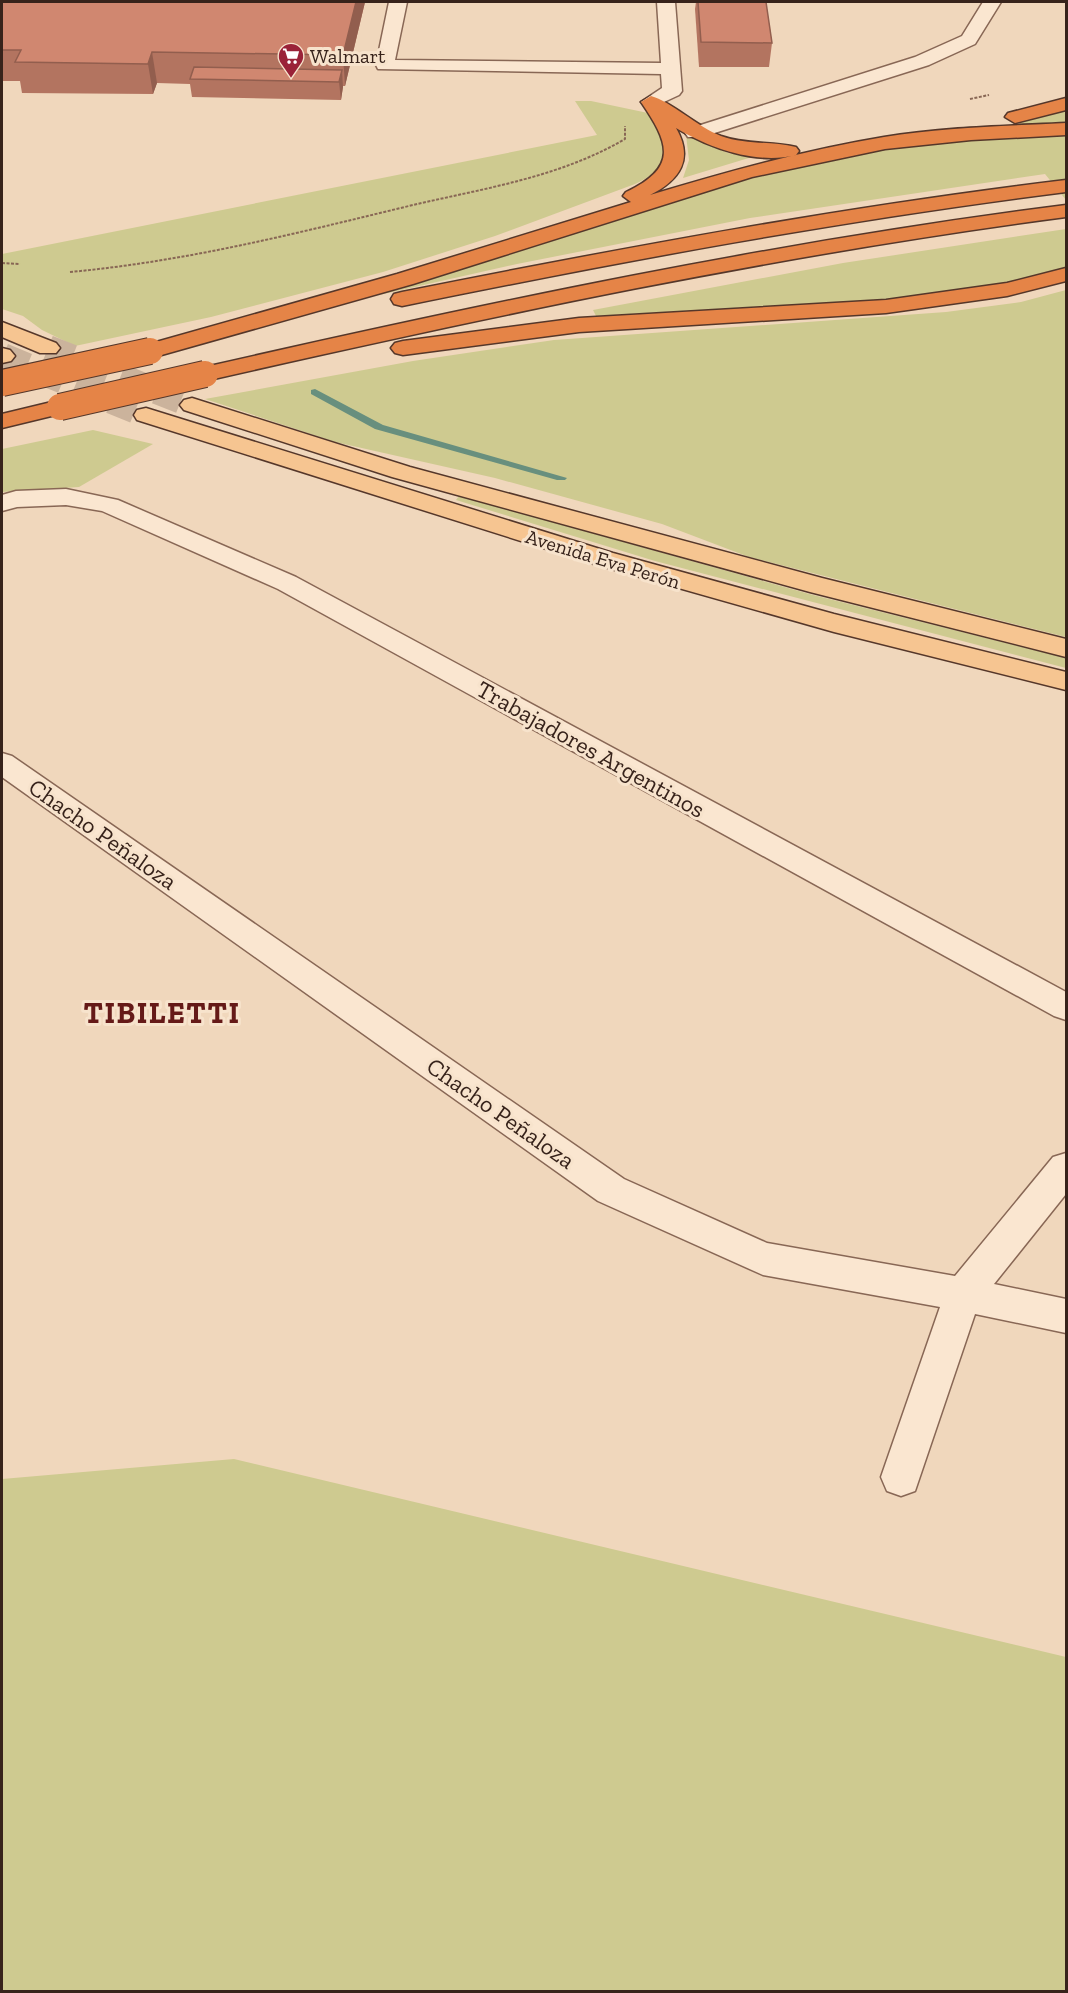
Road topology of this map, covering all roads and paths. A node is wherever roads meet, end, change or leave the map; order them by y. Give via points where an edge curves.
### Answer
1 (398, 2) edge
2 (666, 2) edge
3 (992, 2) edge
4 (671, 69) junction
5 (651, 102) junction
6 (1066, 104) edge
7 (626, 120) dead end
8 (1066, 129) edge
9 (695, 133) junction
10 (885, 143) junction
11 (1066, 186) edge
12 (1066, 211) edge
13 (563, 228) junction
14 (2, 263) edge
15 (20, 264) dead end
16 (70, 272) dead end
17 (1066, 275) edge
18 (2, 329) edge
19 (48, 348) tunnel mouth
20 (150, 351) junction
21 (205, 374) junction
22 (2, 383) edge
23 (192, 405) tunnel mouth
24 (146, 415) tunnel mouth
25 (2, 421) edge
26 (2, 503) edge
27 (1066, 648) edge
28 (1066, 681) edge
29 (2, 763) edge
30 (1066, 1007) edge
31 (1066, 1168) edge
32 (963, 1294) junction
33 (1066, 1316) edge
34 (901, 1478) dead end

1 - 4 street via 385,65
2 - 4 street
3 - 9 street via 969,40 922,61
4 - 5 street via 672,91
5 - 9 highway
5 - 13 highway via 676,150 666,176 648,189
6 - 10 highway
7 - 16 path via 625,139 606,152 535,175 213,252
8 - 10 highway
9 - 10 highway via 725,146 750,150 829,151
10 - 13 highway via 747,172
11 - 20 highway via 774,227 624,254
12 - 21 highway via 802,249 620,283
13 - 20 highway via 394,282
14 - 15 path
17 - 21 highway via 1024,287 933,302 577,326
18 - 19 main road
20 - 22 highway, bridge
21 - 25 highway, bridge
23 - 27 main road, Avenida Eva Perón via 413,475 819,586
24 - 28 main road, Avenida Eva Perón via 643,572
26 - 30 street, Trabajadores Argentinos via 66,497 109,505 287,583
29 - 32 street, Chacho Peñaloza via 611,1190 763,1260
31 - 32 street
32 - 33 street, Chacho Peñaloza
32 - 34 street

